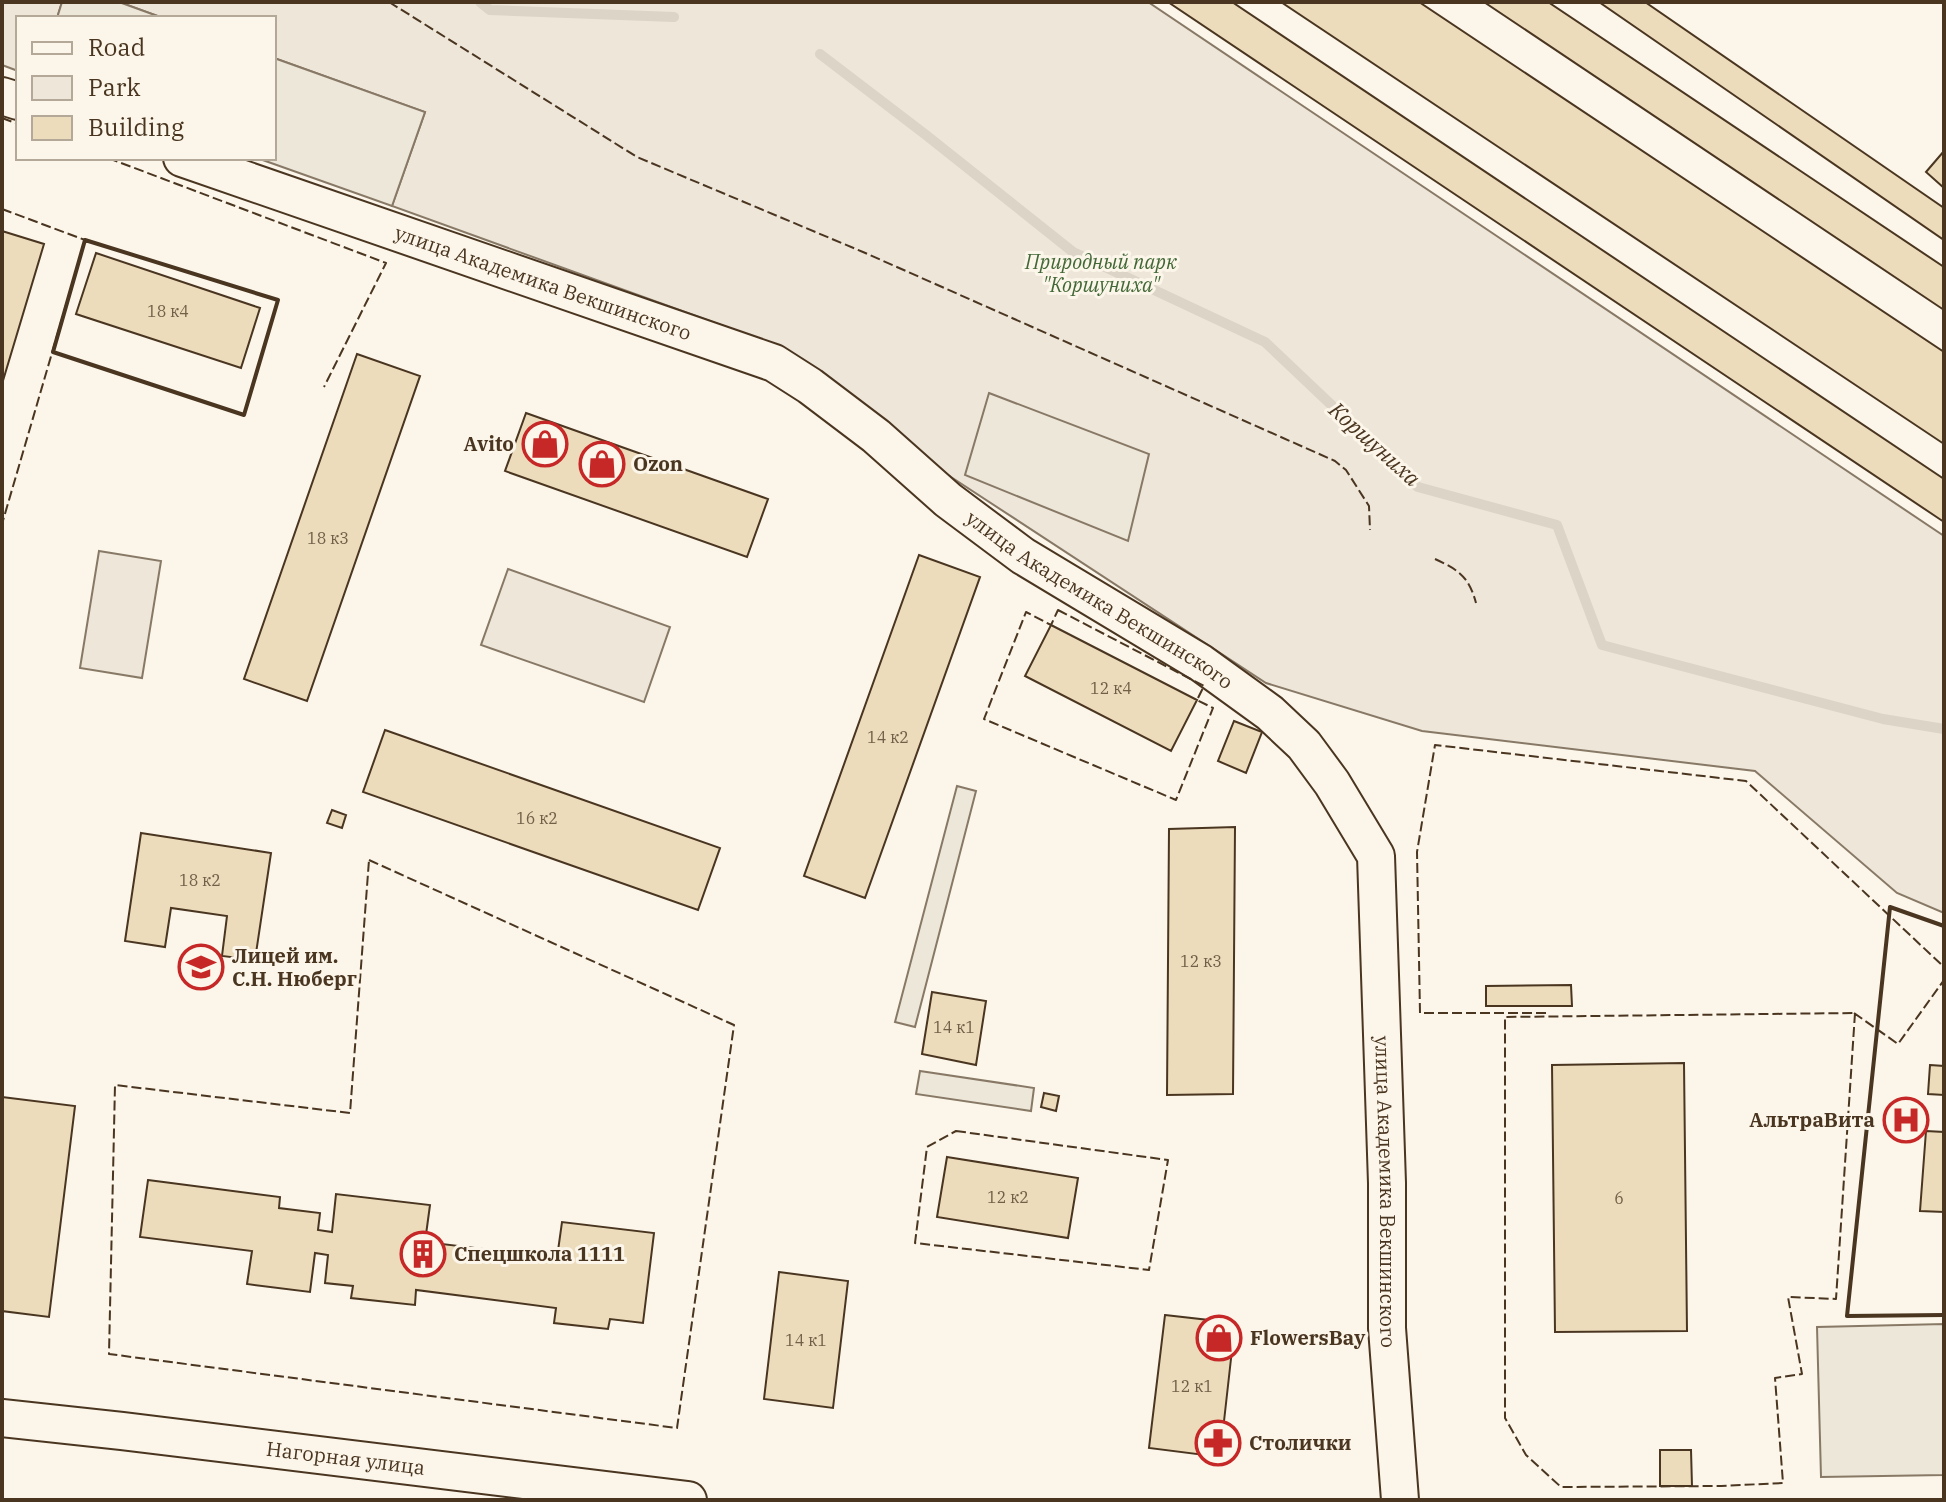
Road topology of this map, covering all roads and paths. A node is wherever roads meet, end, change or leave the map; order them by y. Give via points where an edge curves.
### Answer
1 (188, 160) edge
2 (2, 1418) edge
3 (688, 1500) edge
4 (1400, 1500) edge

1 - 4 street, улица Академика Векшинского via 774,363 876,436 948,500 1023,556 1209,668 1304,745 1376,856 1387,1328
2 - 3 street, Нагорная улица

